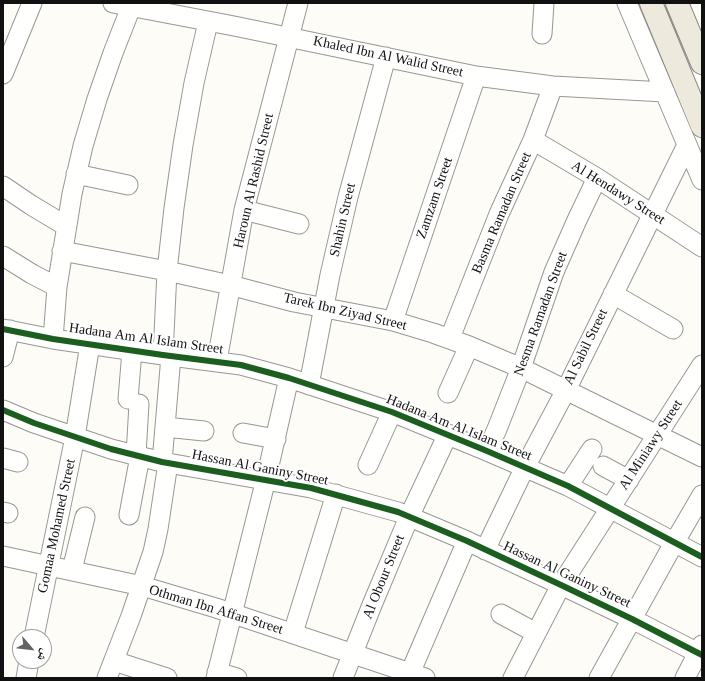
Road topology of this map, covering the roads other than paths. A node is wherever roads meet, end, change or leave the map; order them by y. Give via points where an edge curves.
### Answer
1 (32, 3) edge
2 (298, 3) edge
3 (544, 3) edge
4 (627, 3) edge
5 (651, 3) edge
6 (677, 3) edge
7 (128, 5) edge
8 (208, 22) junction
9 (542, 34) dead end
10 (289, 37) junction
11 (386, 57) junction
12 (702, 63) edge
13 (3, 74) edge
14 (476, 76) junction
15 (553, 86) junction
16 (665, 92) junction
17 (702, 126) edge
18 (533, 140) junction
19 (687, 145) junction
20 (76, 174) junction
21 (597, 178) junction
22 (702, 180) edge
23 (128, 185) dead end
24 (3, 186) edge
25 (244, 210) junction
26 (652, 214) junction
27 (299, 224) dead end
28 (66, 226) junction
29 (702, 247) edge
30 (62, 251) junction
31 (3, 256) edge
32 (168, 271) junction
33 (230, 285) junction
34 (57, 287) junction
35 (613, 294) junction
36 (324, 308) junction
37 (393, 321) junction
38 (7, 329) edge
39 (673, 329) dead end
40 (450, 338) junction
41 (53, 339) junction
42 (90, 344) junction
43 (469, 346) junction
44 (132, 350) junction
45 (167, 356) junction
46 (3, 357) edge
47 (217, 361) junction
48 (702, 365) edge
49 (521, 368) junction
50 (290, 378) junction
51 (309, 385) junction
52 (566, 390) junction
53 (448, 393) dead end
54 (3, 410) edge
55 (392, 412) junction
56 (165, 427) junction
57 (204, 431) dead end
58 (243, 433) dead end
59 (448, 434) junction
60 (658, 435) junction
61 (75, 437) junction
62 (276, 439) junction
63 (592, 449) dead end
64 (487, 450) junction
65 (138, 456) junction
66 (702, 457) edge
67 (165, 462) junction
68 (368, 465) dead end
69 (603, 466) dead end
70 (524, 467) junction
71 (266, 479) junction
72 (629, 480) junction
73 (568, 486) junction
74 (336, 494) junction
75 (702, 495) edge
76 (610, 508) junction
77 (129, 515) dead end
78 (410, 516) junction
79 (85, 517) dead end
80 (467, 541) junction
81 (674, 543) junction
82 (486, 550) junction
83 (3, 556) edge
84 (702, 558) edge
85 (48, 565) junction
86 (72, 570) junction
87 (561, 585) junction
88 (142, 586) junction
89 (231, 613) junction
90 (501, 614) dead end
91 (632, 618) junction
92 (36, 629) edge
93 (292, 633) junction
94 (536, 633) junction
95 (701, 651) edge
96 (353, 654) junction
97 (110, 670) edge
98 (216, 675) edge
99 (415, 676) edge
100 (167, 678) edge
101 (237, 678) edge
102 (343, 678) edge
103 (513, 678) edge
104 (600, 678) edge
105 (685, 678) edge

1 - 13 street
2 - 10 street, Haroun Al Rashid Street
3 - 9 street
4 - 16 street
5 - 17 main road
6 - 12 main road
7 - 8 street, Khaled Ibn Al Walid Street
7 - 20 street via 96,99
8 - 10 street, Khaled Ibn Al Walid Street
8 - 32 street via 182,145
10 - 11 street, Khaled Ibn Al Walid Street
10 - 25 street, Haroun Al Rashid Street
11 - 14 street, Khaled Ibn Al Walid Street
11 - 36 street, Shahin Street via 348,197
14 - 15 street, Khaled Ibn Al Walid Street
14 - 37 street, Zamzam Street
15 - 16 street, Khaled Ibn Al Walid Street
15 - 18 street, Basma Ramadan Street
16 - 19 street
18 - 21 street, Al Hendawy Street
18 - 40 street, Basma Ramadan Street via 499,214
19 - 22 street
19 - 26 street, Al Sabil Street
20 - 23 street
20 - 28 street
21 - 26 street, Al Hendawy Street
21 - 49 street, Nesma Ramadan Street via 554,272
24 - 28 street
25 - 27 street
25 - 33 street, Haroun Al Rashid Street
26 - 29 street, Al Hendawy Street
26 - 35 street, Al Sabil Street
28 - 30 street
30 - 32 street, Tarek Ibn Ziyad Street
30 - 34 street
31 - 34 street
32 - 33 street, Tarek Ibn Ziyad Street
32 - 45 street
33 - 36 street, Tarek Ibn Ziyad Street
33 - 47 street, Haroun Al Rashid Street
34 - 41 street
35 - 39 street
35 - 52 street, Al Sabil Street
36 - 37 street, Tarek Ibn Ziyad Street
36 - 51 street, Shahin Street
37 - 40 street, Tarek Ibn Ziyad Street
38 - 41 street, Hadana Am Al Islam Street
38 - 46 street
40 - 43 street, Tarek Ibn Ziyad Street
41 - 42 street, Hadana Am Al Islam Street
42 - 44 street, Hadana Am Al Islam Street
42 - 61 street, Gomaa Mohamed Street
43 - 49 street, Tarek Ibn Ziyad Street
43 - 53 street
44 - 45 street, Hadana Am Al Islam Street
44 - 65 street
45 - 47 street, Hadana Am Al Islam Street
45 - 56 street
47 - 50 street, Hadana Am Al Islam Street
48 - 60 street, Al Miniawy Street
49 - 52 street, Tarek Ibn Ziyad Street
49 - 64 street, Nesma Ramadan Street
50 - 51 street, Hadana Am Al Islam Street
50 - 62 street
51 - 55 street, Hadana Am Al Islam Street
52 - 60 street, Tarek Ibn Ziyad Street
52 - 70 street, Al Sabil Street
54 - 61 street, Hassan Al Ganiny Street
55 - 59 street, Hadana Am Al Islam Street
55 - 68 street
56 - 57 street
56 - 67 street
58 - 62 street
59 - 64 street, Hadana Am Al Islam Street
59 - 78 street, Al Obour Street
60 - 66 street, Tarek Ibn Ziyad Street
60 - 72 street, Al Miniawy Street
61 - 65 street, Hassan Al Ganiny Street
61 - 85 street, Gomaa Mohamed Street
62 - 71 street
63 - 73 street
64 - 70 street, Hadana Am Al Islam Street
65 - 67 street, Hassan Al Ganiny Street
65 - 77 street
67 - 71 street, Hassan Al Ganiny Street
67 - 88 street via 158,529
69 - 72 street
70 - 73 street, Hadana Am Al Islam Street
70 - 82 street, Al Sabil Street
71 - 74 street, Hassan Al Ganiny Street
71 - 89 street
72 - 76 street, Al Miniawy Street
73 - 76 street, Hadana Am Al Islam Street
74 - 78 street, Hassan Al Ganiny Street
74 - 93 street
75 - 81 street
76 - 81 street, Hadana Am Al Islam Street
76 - 87 street, Al Miniawy Street
78 - 80 street, Hassan Al Ganiny Street
78 - 96 street, Al Obour Street
79 - 86 street
80 - 82 street, Hassan Al Ganiny Street
80 - 99 street
81 - 84 street, Hadana Am Al Islam Street
81 - 91 street
82 - 87 street, Hassan Al Ganiny Street
83 - 85 street, Othman Ibn Affan Street
85 - 86 street, Othman Ibn Affan Street
85 - 92 street, Gomaa Mohamed Street
86 - 88 street, Othman Ibn Affan Street
87 - 91 street, Hassan Al Ganiny Street
87 - 94 street, Al Miniawy Street
88 - 89 street, Othman Ibn Affan Street
88 - 97 street
89 - 93 street, Othman Ibn Affan Street
89 - 98 street
90 - 94 street
91 - 95 street, Hassan Al Ganiny Street
91 - 104 street
93 - 96 street, Othman Ibn Affan Street
94 - 103 street, Al Miniawy Street
95 - 105 street
96 - 99 street, Othman Ibn Affan Street
96 - 102 street, Al Obour Street
97 - 100 street
98 - 101 street

